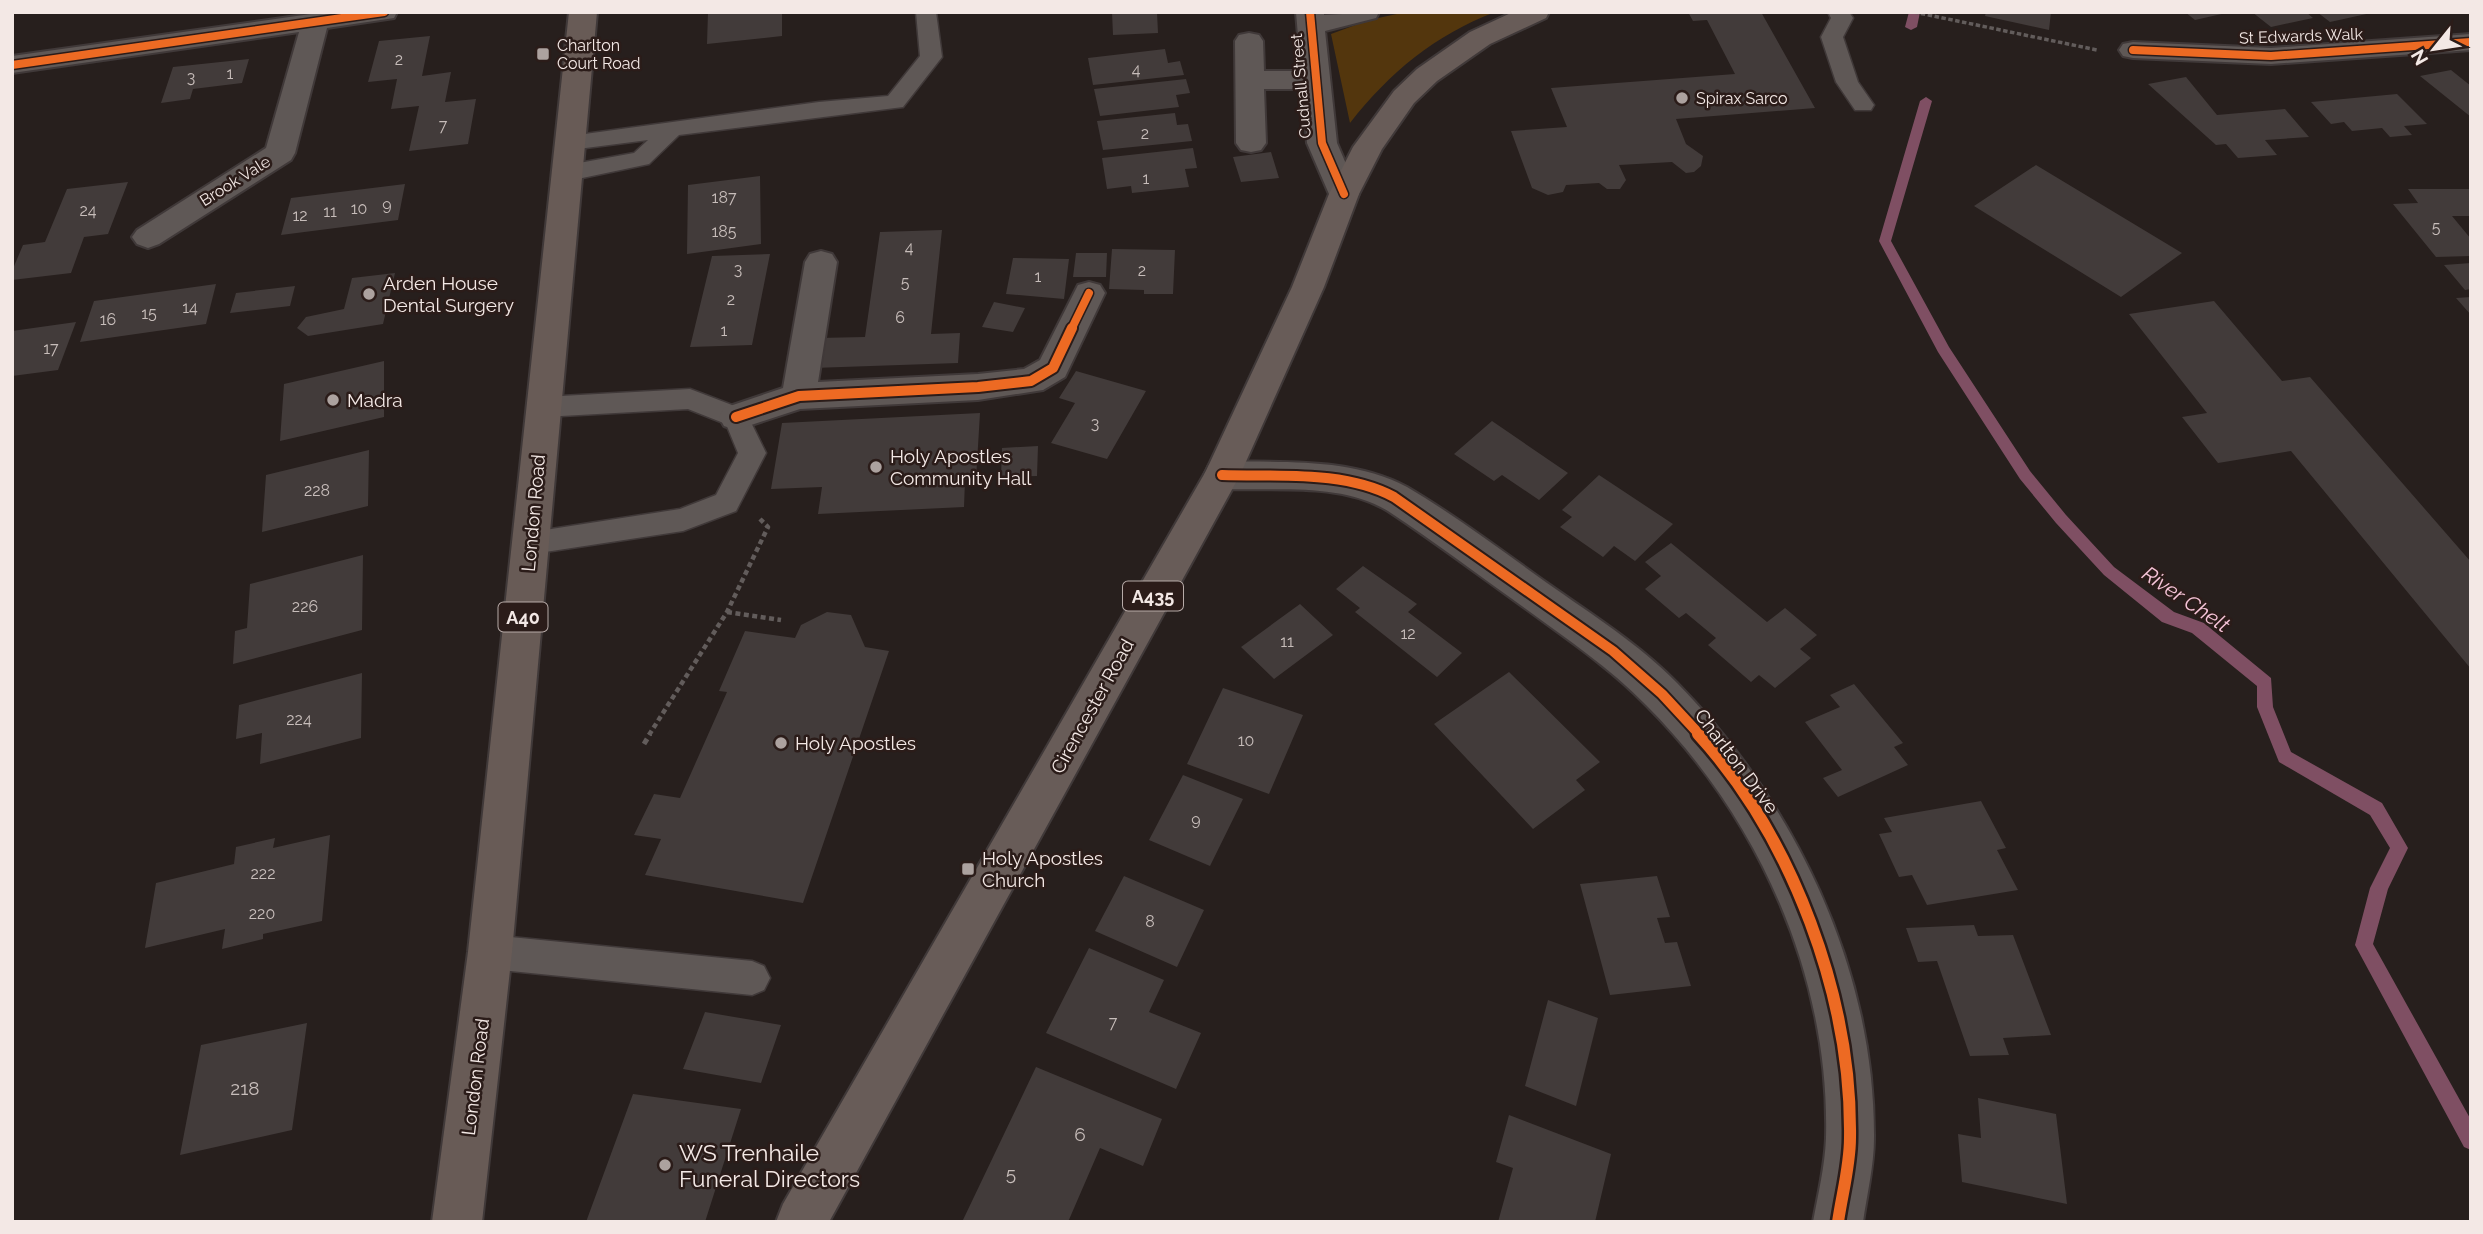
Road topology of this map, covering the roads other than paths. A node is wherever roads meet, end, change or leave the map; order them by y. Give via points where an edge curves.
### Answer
1 (384, 12) edge
2 (583, 12) edge
3 (926, 12) edge
4 (1366, 12) edge
5 (1536, 12) edge
6 (1839, 12) edge
7 (1310, 19) edge
8 (315, 23) junction
9 (1249, 41) dead end
10 (2471, 42) edge
11 (2133, 50) road end
12 (12, 65) edge
13 (1250, 80) junction
14 (1316, 80) junction
15 (1863, 105) dead end
16 (1251, 142) dead end
17 (569, 158) junction
18 (1344, 194) junction
19 (148, 237) dead end
20 (821, 262) dead end
21 (1090, 293) dead end
22 (800, 396) junction
23 (543, 407) junction
24 (736, 417) junction
25 (1222, 475) junction
26 (532, 543) junction
27 (491, 952) junction
28 (752, 978) dead end
29 (457, 1222) edge
30 (801, 1222) edge
31 (1838, 1222) edge

1 - 8 street
2 - 17 highway, London Road / A40
3 - 17 lane via 931,57 895,102 672,129 641,159
4 - 7 street
5 - 18 main road, Cirencester Road / A435 via 1480,38 1427,75 1384,121
6 - 15 lane via 1842,18 1832,37 1847,82
7 - 14 street, Cudnall Street
8 - 12 street
8 - 19 street, Brook Vale via 280,153
9 - 13 street
10 - 11 street, St Edwards Walk via 2271,56
13 - 14 street
13 - 16 street
14 - 18 street, Cudnall Street via 1322,143
17 - 23 highway, London Road / A40
18 - 25 main road, Cirencester Road / A435 via 1308,287
20 - 22 street
21 - 22 street via 1053,368 1031,381
22 - 24 street
23 - 24 lane via 690,399
23 - 26 highway, London Road / A40
24 - 26 lane via 752,453 726,503 683,520
25 - 30 main road, Cirencester Road / A435
25 - 31 street, Charlton Drive via 1362,484 1392,495 1619,657 1699,734 1766,828 1794,882 1821,954 1846,1070 1850,1138
26 - 27 highway, London Road / A40
27 - 28 lane
27 - 29 highway, London Road / A40

